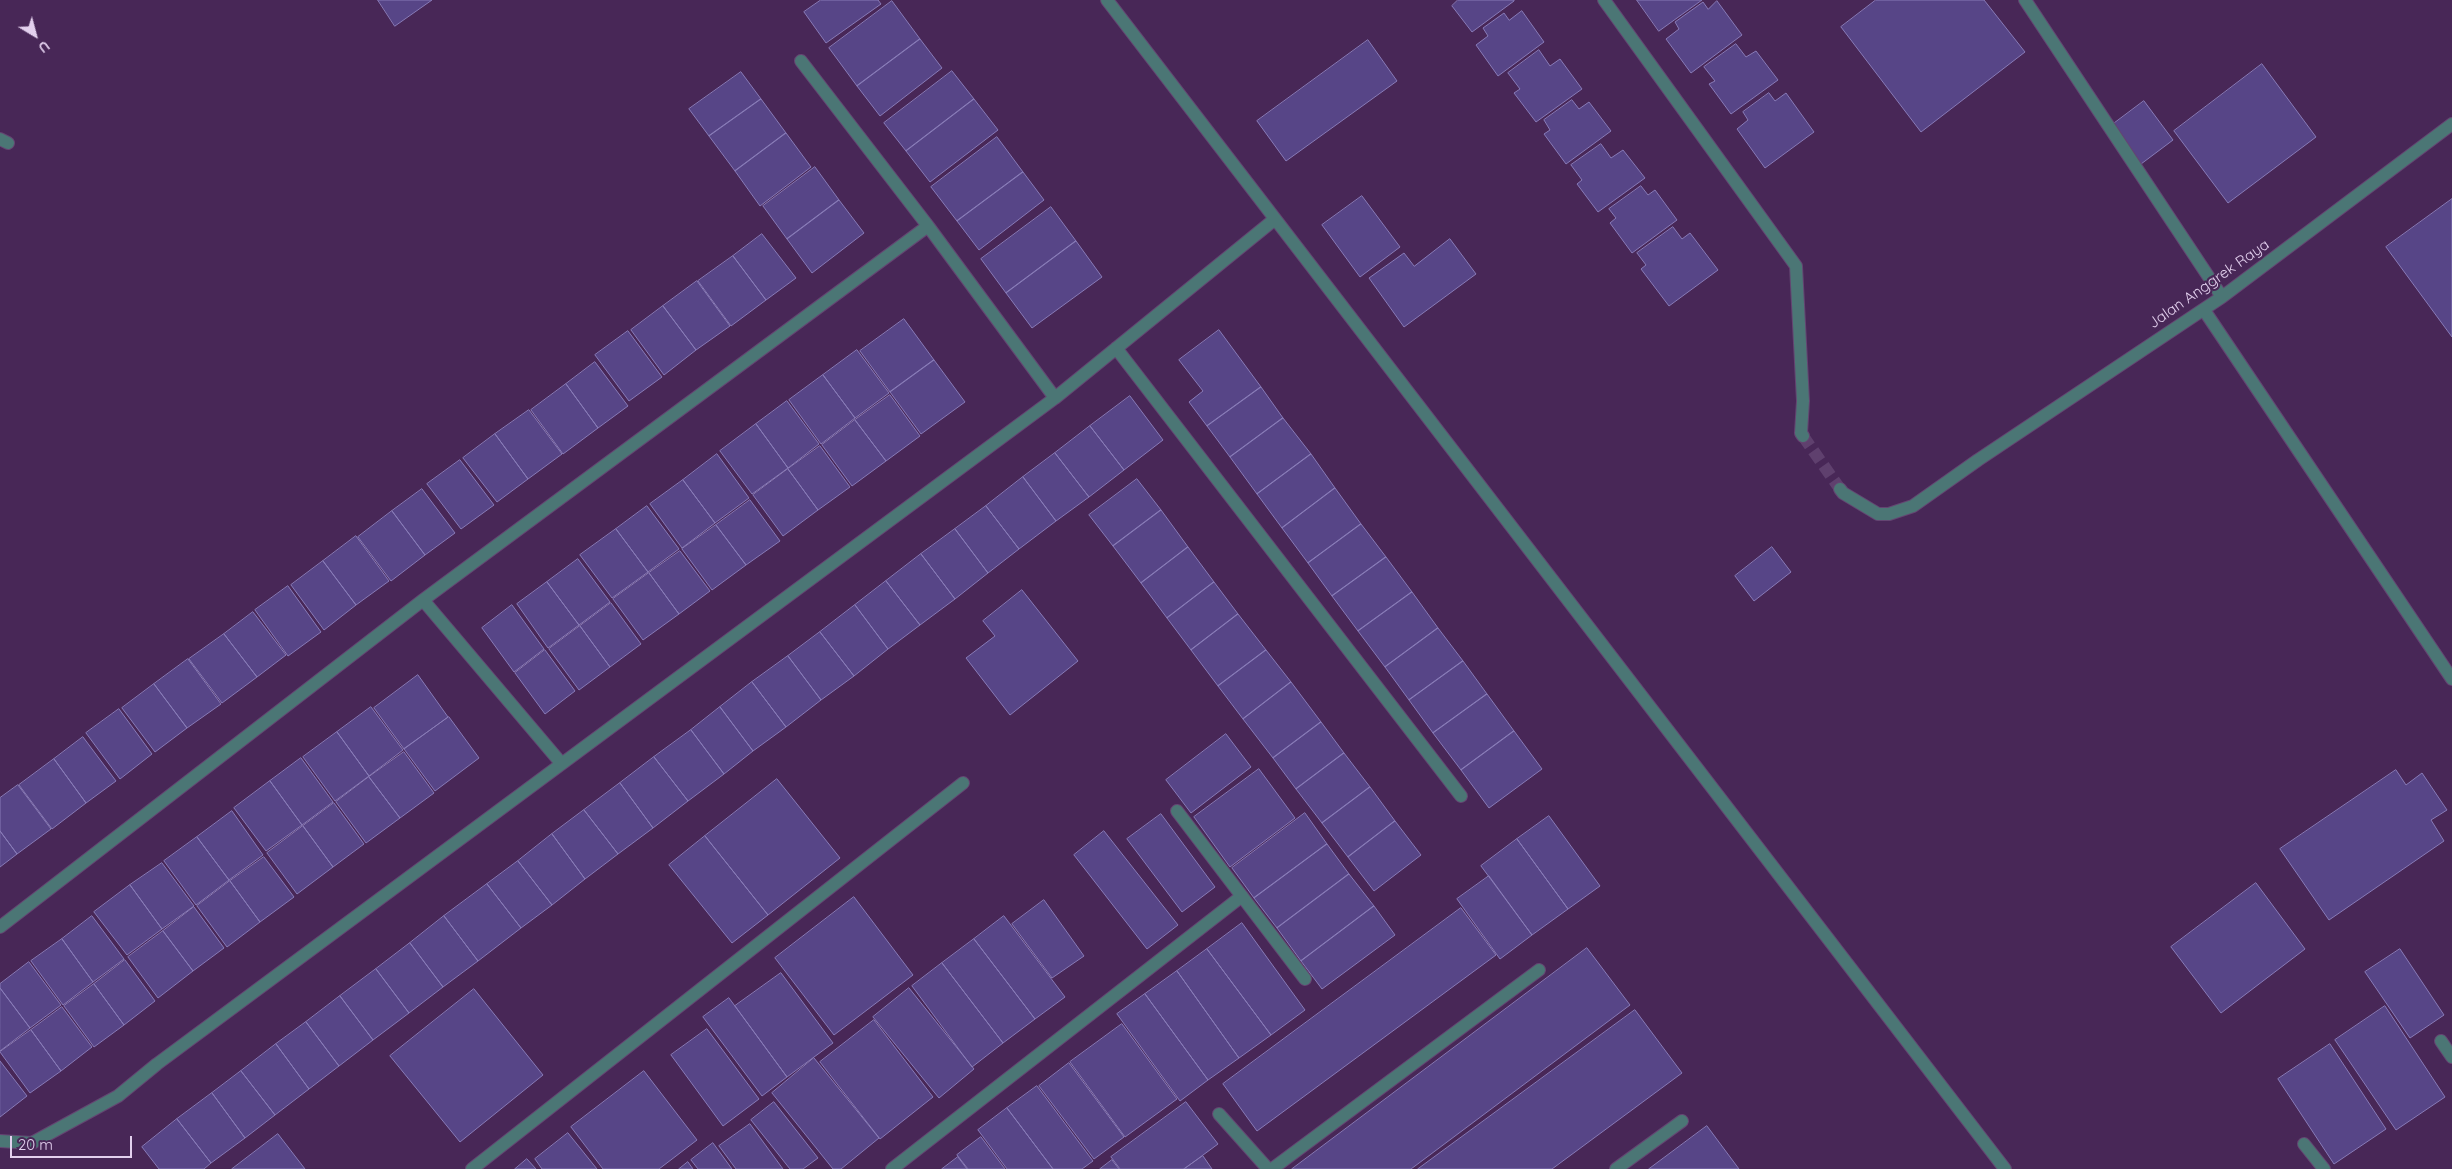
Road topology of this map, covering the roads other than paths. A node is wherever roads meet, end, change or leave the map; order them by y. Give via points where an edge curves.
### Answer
1 (1108, 0) edge
2 (1604, 0) edge
3 (2025, 0) edge
4 (801, 61) dead end
5 (2452, 124) edge
6 (1275, 219) junction
7 (928, 226) junction
8 (2222, 297) junction
9 (2204, 310) junction
10 (1116, 348) junction
11 (1055, 398) junction
12 (1803, 436) tunnel mouth
13 (1840, 489) tunnel mouth
14 (423, 600) junction
15 (2452, 679) edge
16 (561, 764) junction
17 (963, 783) dead end
18 (1461, 796) dead end
19 (1177, 811) dead end
20 (1242, 896) junction
21 (0, 927) edge
22 (1538, 970) dead end
23 (1305, 979) dead end
24 (2441, 1040) dead end
25 (2452, 1057) edge
26 (1219, 1114) dead end
27 (1682, 1121) dead end
28 (0, 1141) edge
29 (2304, 1144) dead end
30 (472, 1169) edge
31 (892, 1169) edge
32 (1268, 1169) edge
33 (1272, 1169) edge
34 (1616, 1169) edge
35 (2005, 1169) edge
36 (2324, 1169) edge

1 - 6 street
2 - 12 street via 1796,266
3 - 8 street
4 - 7 street
5 - 8 street, Jalan Anggrek Raya
6 - 10 street
6 - 35 street
7 - 11 street
7 - 14 street
8 - 9 street, Jalan Anggrek Raya
9 - 13 street, Jalan Anggrek Raya via 1913,506 1890,514 1878,514
9 - 15 street
10 - 11 street
10 - 18 street
11 - 16 street
14 - 16 street
14 - 21 street
16 - 28 street via 118,1096 32,1143
17 - 30 street
19 - 20 street
20 - 23 street
20 - 31 street
22 - 33 street
24 - 25 street
26 - 32 street
27 - 34 street
29 - 36 street

